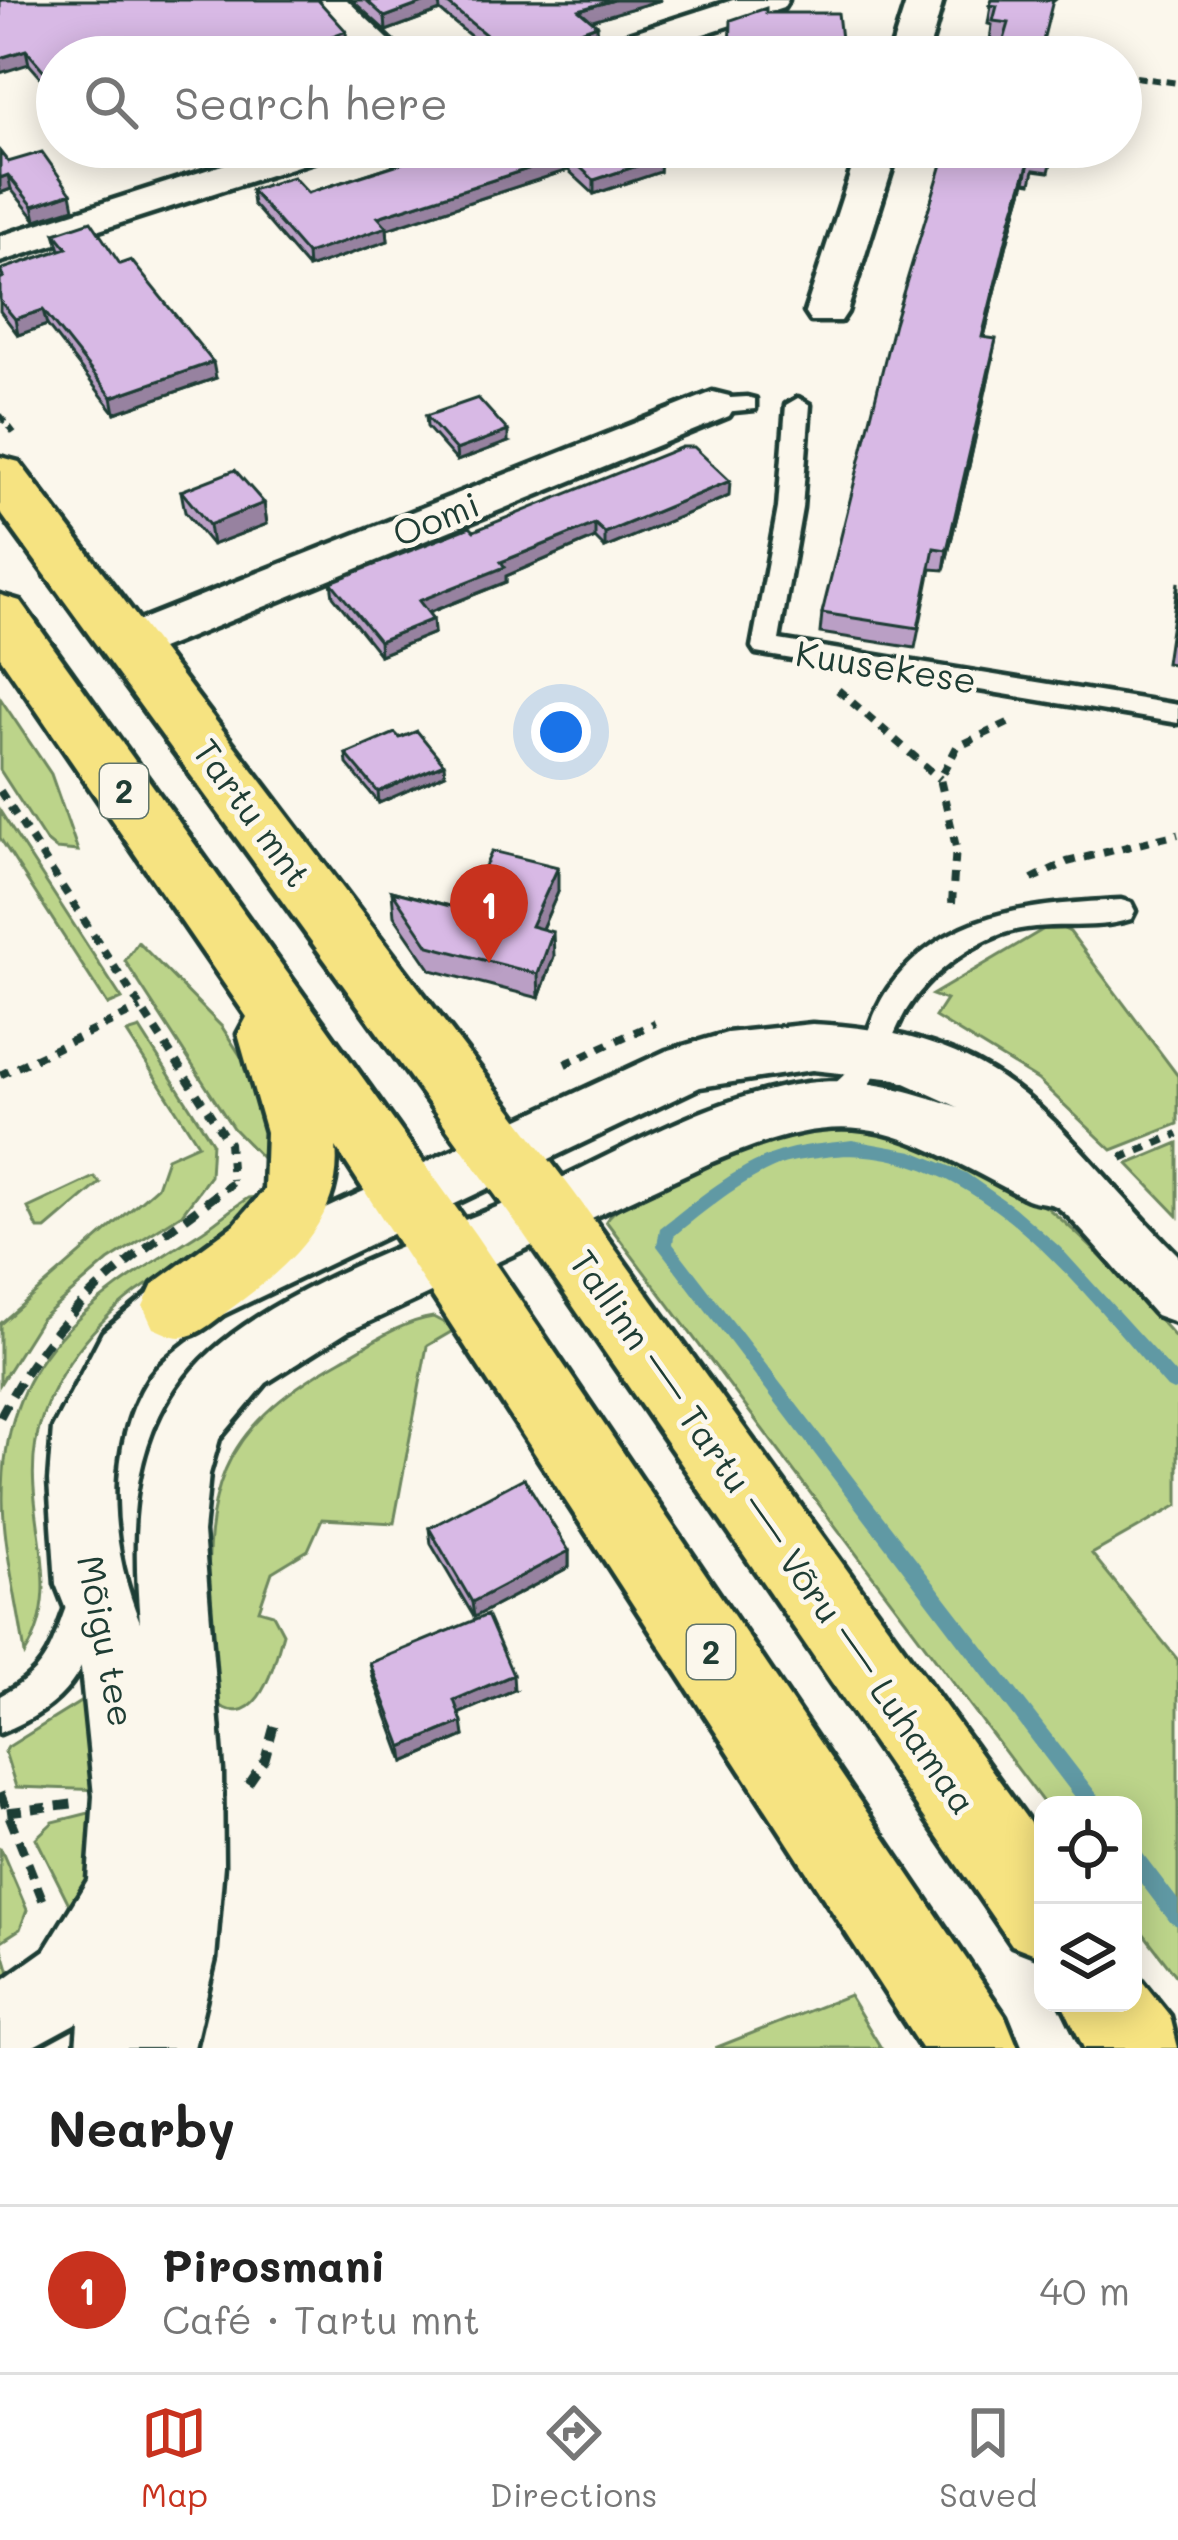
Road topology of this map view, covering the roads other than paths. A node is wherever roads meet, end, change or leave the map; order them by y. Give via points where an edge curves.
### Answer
1 (326, 0) edge
2 (770, 0) edge
3 (925, 0) edge
4 (365, 36) edge
5 (659, 36) edge
6 (914, 36) edge
7 (253, 168) edge
8 (872, 168) edge
9 (0, 250) edge
10 (826, 312) dead end
11 (730, 405) dead end
12 (798, 405) dead end
13 (0, 474) edge
14 (0, 614) edge
15 (127, 644) junction
16 (1178, 714) edge
17 (1121, 911) dead end
18 (248, 968) junction
19 (878, 1050) junction
20 (833, 1104) junction
21 (526, 1182) junction
22 (1106, 1192) junction
23 (429, 1227) junction
24 (1178, 1296) edge
25 (179, 1306) junction
26 (90, 1584) junction
27 (0, 1715) edge
28 (129, 1871) junction
29 (1036, 1904) edge
30 (1112, 2012) edge
31 (0, 2022) edge
32 (115, 2048) edge
33 (155, 2048) edge
34 (973, 2048) edge
35 (1138, 2048) edge

1 - 4 street
2 - 5 street
3 - 6 street
7 - 9 street
8 - 10 street
11 - 15 street, Oomi
12 - 16 lane, Kuusekese via 765,647
13 - 15 highway, Tartu mnt
14 - 18 highway, 2
15 - 21 highway, Tartu mnt
17 - 19 lane via 1016,918 955,945 889,1013
18 - 23 highway, 2
18 - 25 highway via 306,1146 301,1184 292,1215 262,1246
19 - 20 lane via 865,1078
19 - 21 street via 736,1051 686,1066
19 - 22 street via 953,1073
20 - 21 street
20 - 22 street via 895,1110
21 - 23 street
21 - 29 highway, Tallinn — Tartu — Võru — Luhamaa
22 - 24 street
23 - 25 street, Mõigu tee
23 - 33 street, Mõigu tee via 252,1356 204,1405 186,1441 171,1505 184,1862 179,1936
23 - 34 highway, 2
25 - 26 street, Mõigu tee via 125,1352 86,1428
26 - 27 lane via 58,1680
26 - 28 street, Mõigu tee via 112,1640 130,1796
28 - 31 street via 79,1975 43,2005
28 - 32 street, Mõigu tee
30 - 35 highway

